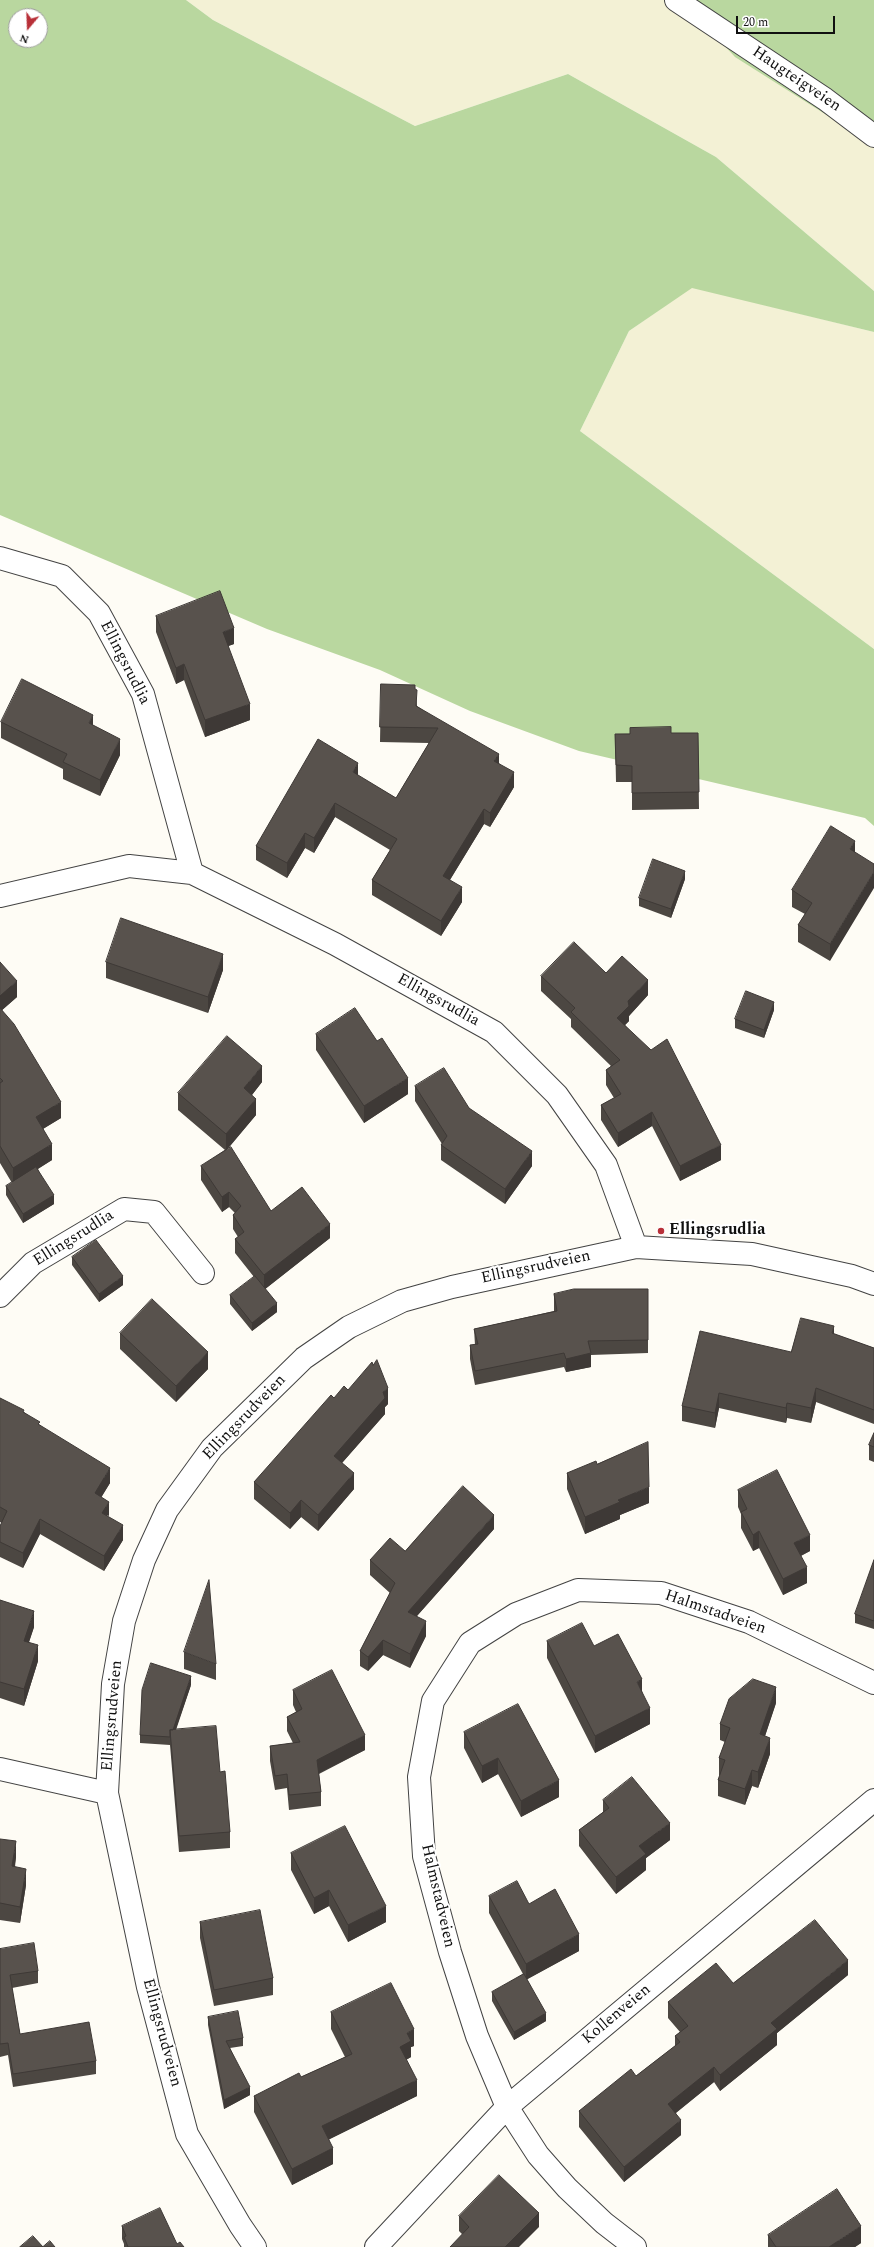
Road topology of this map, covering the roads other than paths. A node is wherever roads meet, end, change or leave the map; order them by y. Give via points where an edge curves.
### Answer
1 (676, 0) edge
2 (874, 136) edge
3 (0, 558) edge
4 (192, 873) junction
5 (0, 896) edge
6 (636, 1247) junction
7 (203, 1273) dead end
8 (874, 1284) edge
9 (0, 1296) edge
10 (874, 1683) edge
11 (0, 1769) edge
12 (107, 1793) junction
13 (874, 1800) edge
14 (507, 2107) junction
15 (255, 2247) edge
16 (376, 2247) edge
17 (635, 2247) edge

1 - 2 street, Haugteigveien via 825,98
3 - 4 street, Ellingsrudlia via 62,576 98,613 144,694
4 - 5 street, Ellingsrudlia via 129,866
4 - 6 street, Ellingsrudlia via 335,944 494,1032 557,1095 606,1164
6 - 8 street, Ellingsrudveien via 752,1254 852,1276
6 - 12 street, Ellingsrudveien via 452,1286 402,1301 349,1327 304,1358 212,1448 167,1510 144,1560 124,1621 113,1684
7 - 9 street, Ellingsrudlia via 154,1212 124,1208 33,1263
10 - 14 street, Halmstadveien via 749,1622 661,1593 578,1590 516,1614 470,1643 433,1702 419,1777 424,1856 450,1952 473,2022
11 - 12 street
12 - 15 street, Ellingsrudveien via 148,1987 187,2134
13 - 14 street, Kollenveien
14 - 16 street, Kollenveien
14 - 17 street, Halmstadveien via 538,2155 567,2188 604,2223

